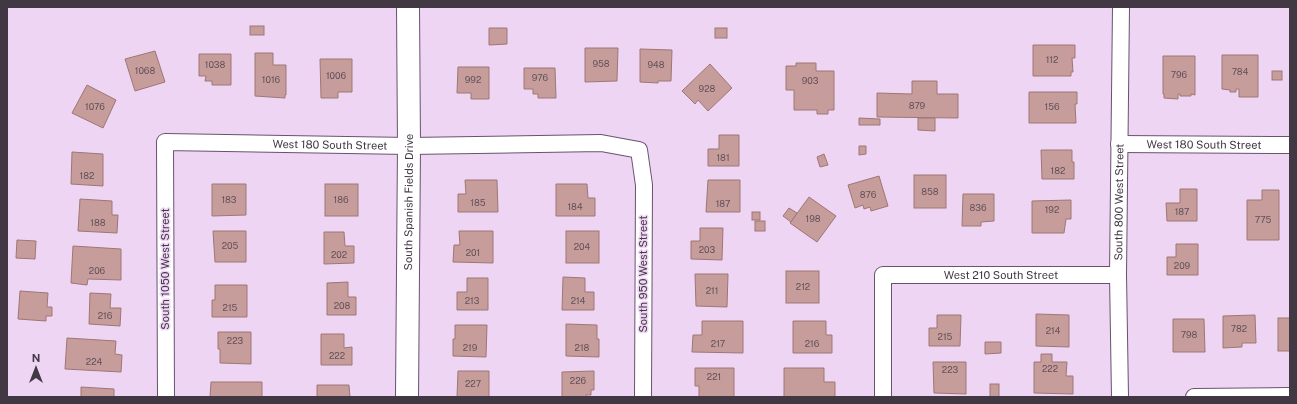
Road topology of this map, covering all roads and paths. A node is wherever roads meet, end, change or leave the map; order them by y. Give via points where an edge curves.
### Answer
1 (408, 7) edge
2 (1121, 7) edge
3 (165, 142) joint
4 (1119, 144) junction
5 (409, 146) junction
6 (1290, 146) edge
7 (639, 150) joint
8 (1118, 275) junction
9 (1290, 396) edge
10 (166, 397) edge
11 (407, 397) edge
12 (643, 397) edge
13 (883, 397) edge
14 (1120, 397) edge
15 (1194, 397) edge

1 - 5 street, South Spanish Fields Drive
2 - 4 street, South 800 West Street
3 - 5 street, West 180 South Street
3 - 10 street, South 1050 West Street
4 - 6 street, West 180 South Street
4 - 8 street, South 800 West Street
5 - 7 street, West 180 South Street via 601,143
5 - 11 street, South Spanish Fields Drive
7 - 12 street, South 950 West Street via 644,185
8 - 13 street, West 210 South Street via 883,275
8 - 14 street, South 800 West Street
9 - 15 street

